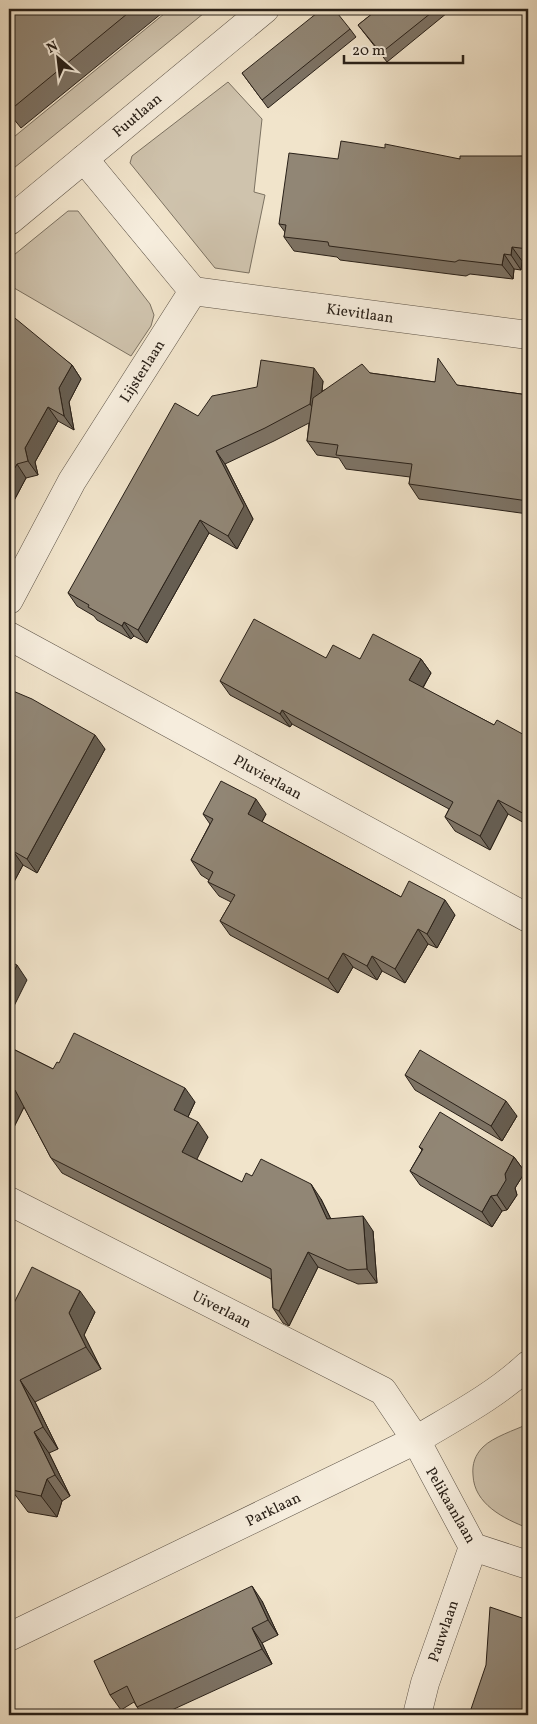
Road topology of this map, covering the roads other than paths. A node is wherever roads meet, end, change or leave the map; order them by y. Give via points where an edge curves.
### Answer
1 (265, 9) edge
2 (84, 159) junction
3 (9, 221) edge
4 (193, 291) junction
5 (528, 334) edge
6 (9, 600) edge
7 (9, 636) edge
8 (528, 918) edge
9 (9, 1201) edge
10 (528, 1365) edge
11 (416, 1440) junction
12 (473, 1547) junction
13 (528, 1565) edge
14 (9, 1637) edge
15 (417, 1715) edge

1 - 2 street, Fuutlaan
2 - 3 street, Fuutlaan
2 - 4 street
4 - 5 street, Kievitlaan
4 - 6 street, Lijsterlaan via 72,481
7 - 8 street, Pluvierlaan
9 - 11 street, Uiverlaan via 383,1391
10 - 11 street, Parklaan via 475,1405
11 - 12 street, Pelikaanlaan
11 - 14 street, Parklaan
12 - 13 street, Pelikaanlaan
12 - 15 street, Pauwlaan via 425,1683

